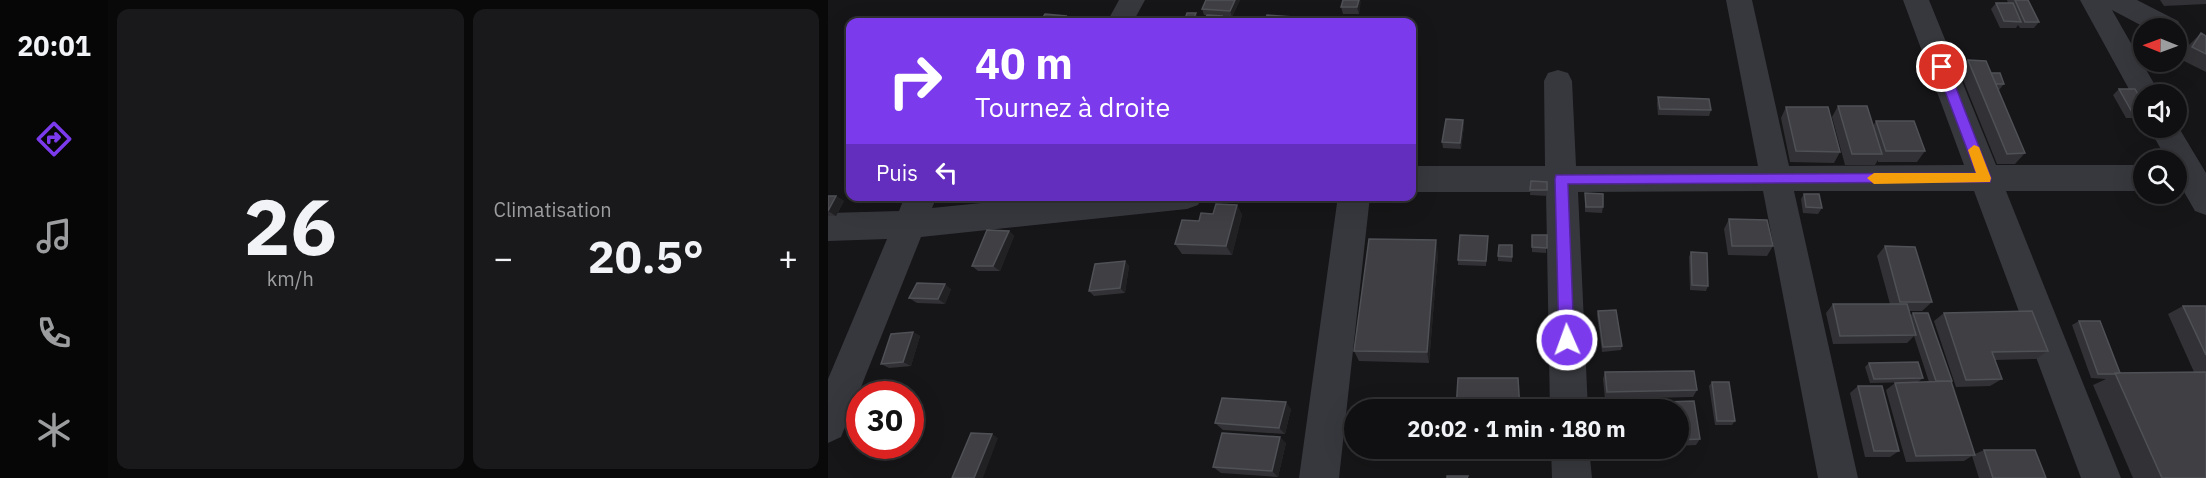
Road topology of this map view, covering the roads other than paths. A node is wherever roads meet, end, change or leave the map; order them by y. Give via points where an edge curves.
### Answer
1 (1132, 0) edge
2 (1739, 0) edge
3 (1916, 0) edge
4 (2092, 0) edge
5 (2115, 0) edge
6 (1122, 18) edge
7 (2149, 18) edge
8 (1558, 81) dead end
9 (2140, 84) edge
10 (2170, 138) edge
11 (1776, 178) junction
12 (1985, 178) junction
13 (2133, 178) edge
14 (1416, 179) edge
15 (1561, 179) junction
16 (2195, 184) edge
17 (1090, 201) edge
18 (1353, 201) edge
19 (916, 210) edge
20 (828, 227) edge
21 (1569, 399) edge
22 (832, 404) edge
23 (1571, 459) edge
24 (1319, 478) edge
25 (1572, 478) edge
26 (1838, 478) edge
27 (2101, 478) edge

1 - 6 street
2 - 11 street
3 - 12 street
4 - 9 street
5 - 7 street
8 - 15 street
10 - 16 street
11 - 12 street
11 - 15 street
11 - 26 street
12 - 13 street
12 - 27 street
14 - 15 street
15 - 21 street
17 - 19 street
18 - 24 street
19 - 20 street
19 - 22 street
23 - 25 street

